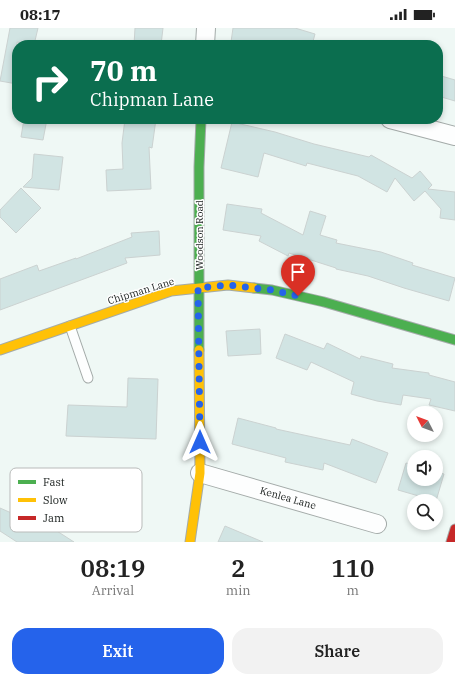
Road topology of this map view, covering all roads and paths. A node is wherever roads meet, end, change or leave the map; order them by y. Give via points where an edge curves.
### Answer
1 (206, 28) edge
2 (205, 40) edge
3 (200, 124) edge
4 (409, 124) edge
5 (455, 136) edge
6 (198, 288) junction
7 (70, 326) junction
8 (455, 340) edge
9 (0, 350) edge
10 (88, 378) dead end
11 (200, 473) junction
12 (377, 524) dead end
13 (455, 529) edge
14 (190, 542) edge
15 (451, 542) edge

1 - 2 street
3 - 6 street, Woodson Road
4 - 5 street
6 - 7 street, Chipman Lane via 171,291
6 - 8 street, Chipman Lane via 228,285 272,290 324,302
6 - 11 street, Woodson Road
7 - 9 street, Chipman Lane
7 - 10 lane
11 - 12 street, Kenlea Lane
11 - 14 street, Woodson Road
13 - 15 street

